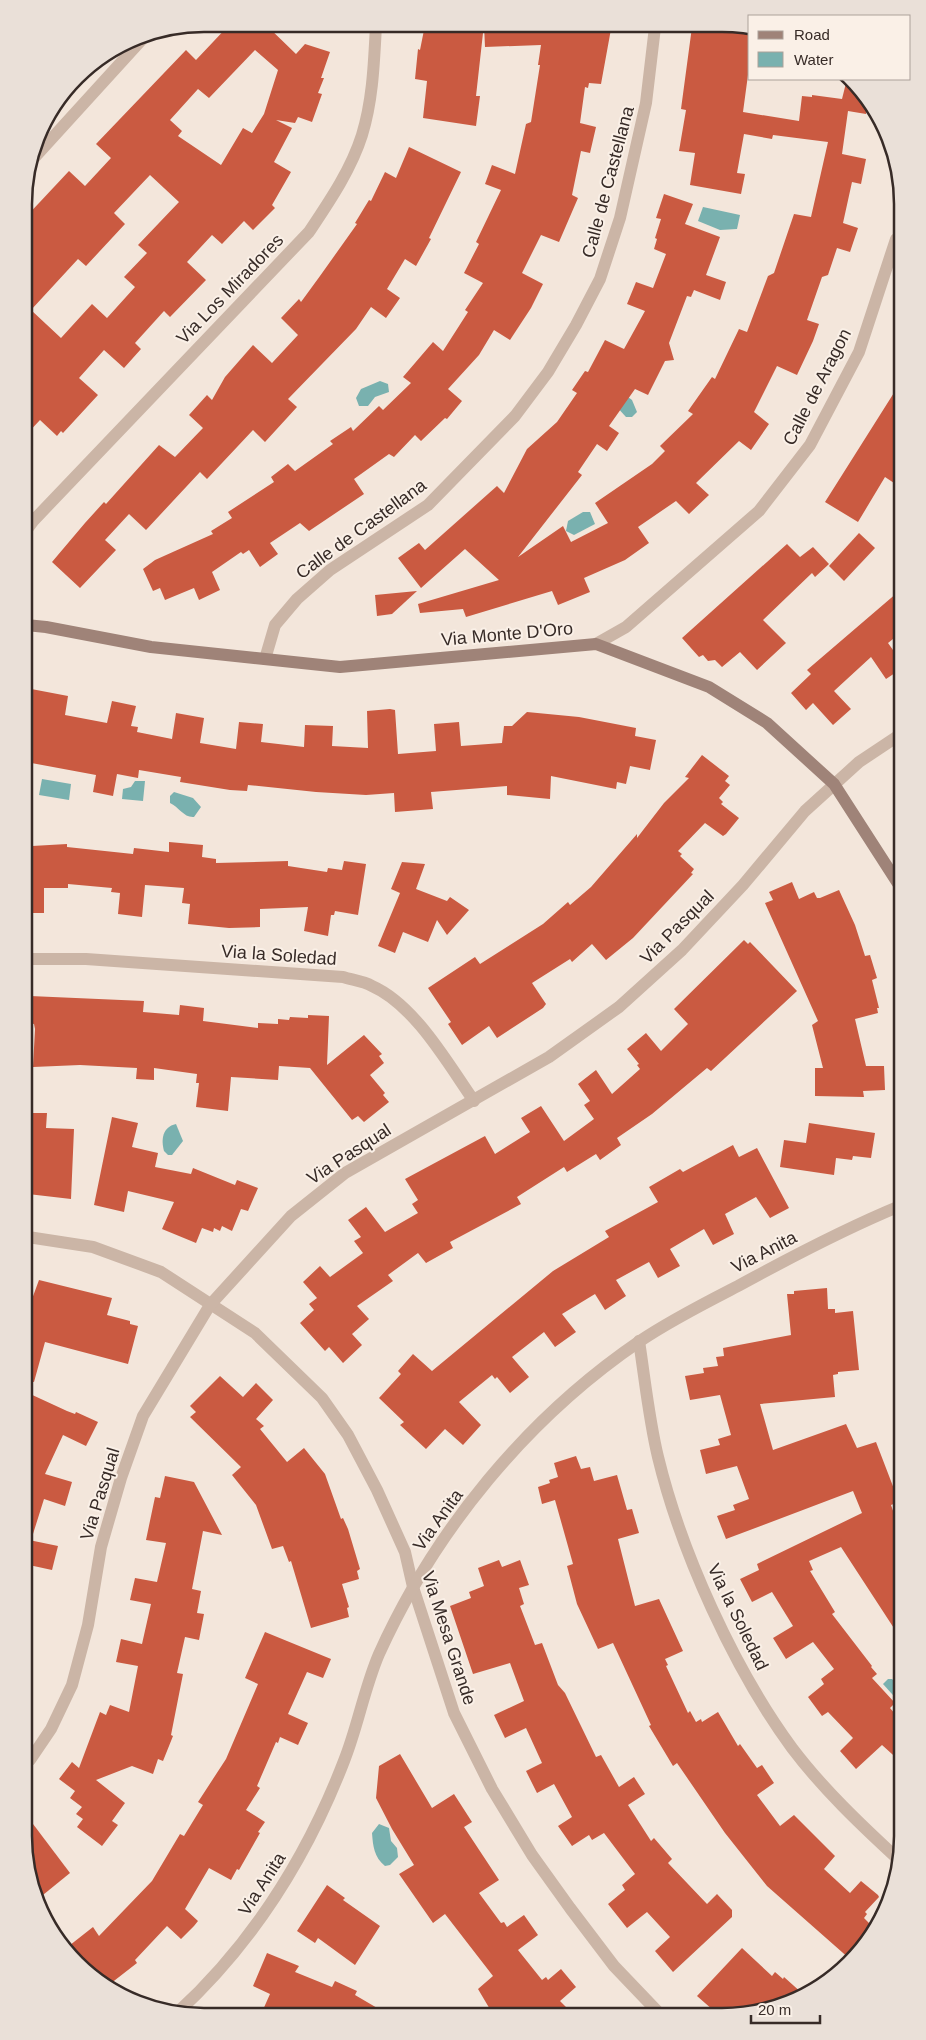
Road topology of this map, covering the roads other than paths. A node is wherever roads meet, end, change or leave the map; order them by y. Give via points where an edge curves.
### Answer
1 (654, 32) edge
2 (376, 33) edge
3 (136, 47) edge
4 (42, 149) edge
5 (894, 245) edge
6 (33, 522) edge
7 (33, 626) edge
8 (596, 644) junction
9 (265, 659) junction
10 (894, 739) edge
11 (834, 784) junction
12 (894, 878) edge
13 (33, 959) edge
14 (474, 1101) junction
15 (893, 1209) edge
16 (32, 1238) edge
17 (210, 1305) junction
18 (639, 1341) junction
19 (413, 1587) junction
20 (32, 1757) edge
21 (892, 1854) edge
22 (185, 2006) edge
23 (655, 2008) edge

1 - 9 street, Calle de Castellana via 646,103 620,218 600,278 548,372 515,416 428,505 330,570 297,599 275,625
2 - 6 street, Via Los Miradores via 374,81 362,136 336,191 308,232
3 - 4 street
5 - 8 street, Calle de Aragon via 859,352 810,445 759,511 626,627
7 - 9 street, Via Monte D'Oro via 150,647
8 - 9 street, Via Monte D'Oro via 340,667
8 - 11 street, Via Monte D'Oro via 709,687 767,723
10 - 11 street, Via Pasqual
11 - 12 street, Via Monte D'Oro
11 - 14 street, Via Pasqual via 805,811 743,885 682,950 619,1007 549,1057
13 - 14 street, Via la Soledad via 86,958 342,977 372,986 417,1022
14 - 17 street, Via Pasqual via 345,1173 291,1216
15 - 18 street, Via Anita via 771,1268
16 - 17 street, Via Mesa Grande via 93,1247 161,1272
17 - 19 street, Via Mesa Grande via 255,1333 322,1398 348,1435 377,1490 405,1552
17 - 20 street, Via Pasqual via 143,1416 101,1547 88,1625 72,1685 51,1729
18 - 19 street, Via Anita via 575,1390 521,1442 488,1481
18 - 21 street, Via la Soledad via 658,1456 675,1516 692,1563 741,1668 792,1748 846,1810
19 - 22 street, Via Anita via 378,1656 346,1758 298,1863 248,1938
19 - 23 street, Via Mesa Grande via 454,1713 492,1789 532,1855 570,1908 614,1966

